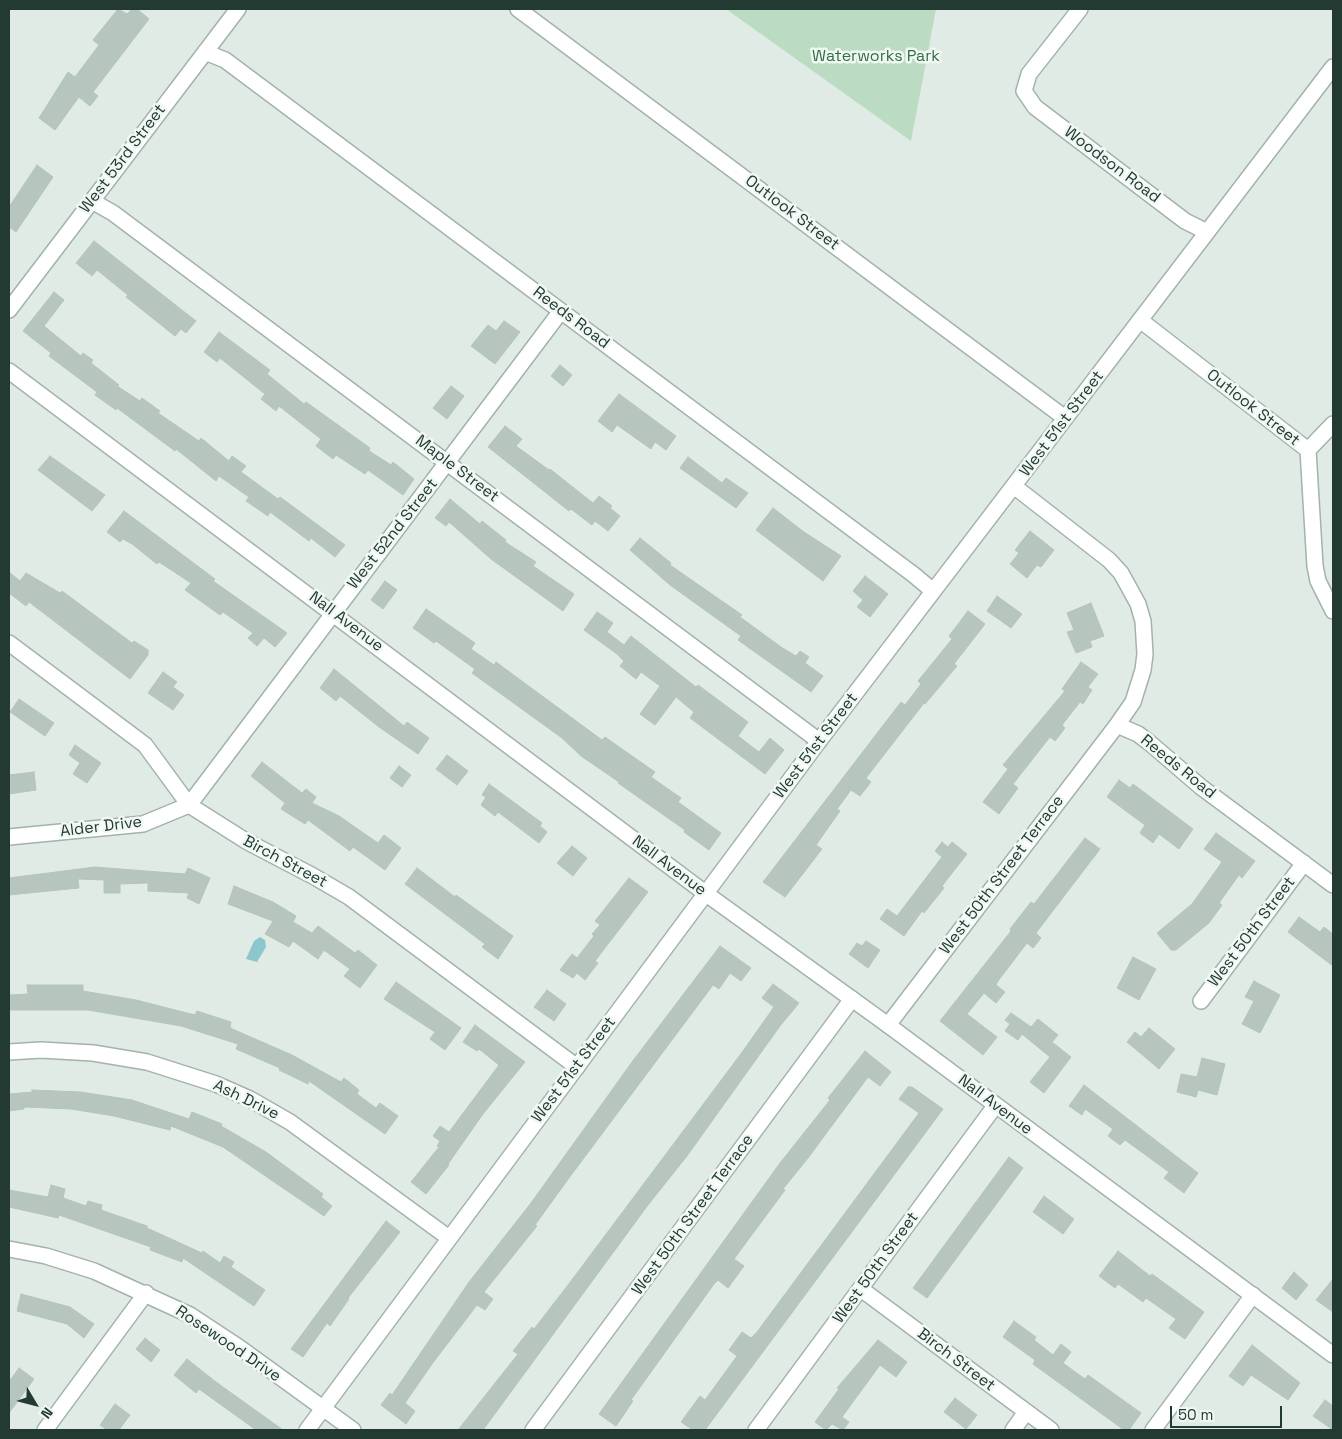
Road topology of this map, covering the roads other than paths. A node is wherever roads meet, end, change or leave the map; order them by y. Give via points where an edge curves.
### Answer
1 (238, 9) edge
2 (518, 9) edge
3 (1080, 9) edge
4 (205, 52) junction
5 (1333, 67) edge
6 (92, 201) junction
7 (1207, 232) junction
8 (9, 310) edge
9 (561, 311) junction
10 (1140, 320) junction
11 (9, 370) edge
12 (1066, 418) junction
13 (1333, 424) edge
14 (1308, 450) junction
15 (448, 463) junction
16 (1015, 487) junction
17 (933, 591) junction
18 (1333, 611) edge
19 (333, 612) junction
20 (9, 643) edge
21 (1117, 725) junction
22 (819, 740) junction
23 (190, 805) junction
24 (9, 837) edge
25 (1304, 863) junction
26 (1333, 885) edge
27 (705, 893) junction
28 (852, 999) junction
29 (1201, 1001) dead end
30 (888, 1025) junction
31 (9, 1052) edge
32 (577, 1067) junction
33 (995, 1106) junction
34 (449, 1238) junction
35 (9, 1249) edge
36 (861, 1289) junction
37 (146, 1293) junction
38 (1253, 1295) junction
39 (1333, 1355) edge
40 (323, 1408) junction
41 (1026, 1412) junction
42 (45, 1430) edge
43 (306, 1430) edge
44 (353, 1430) edge
45 (534, 1430) edge
46 (756, 1430) edge
47 (1013, 1430) edge
48 (1051, 1430) edge
49 (1153, 1430) edge

1 - 4 street, West 53rd Street
2 - 12 street, Outlook Street
3 - 7 street, Woodson Road via 1029,74 1024,91 1035,107 1185,220
4 - 6 street, West 53rd Street
4 - 9 street, Reeds Road via 225,60
5 - 7 street, West 51st Street
6 - 8 street, West 53rd Street
6 - 15 street, Maple Street via 121,219
7 - 10 street, West 51st Street
9 - 15 street, West 52nd Street
9 - 17 street, Reeds Road
10 - 12 street, West 51st Street
10 - 14 street, Outlook Street
11 - 19 street, Nall Avenue
12 - 16 street, West 51st Street
13 - 14 street
14 - 18 street, Outlook Street via 1315,566 1318,581
15 - 19 street, West 52nd Street
15 - 22 street, Maple Street
16 - 17 street, West 51st Street
16 - 21 street via 1109,560 1121,573 1138,604 1145,638 1143,670 1133,702
17 - 22 street, West 51st Street
19 - 23 street, West 52nd Street
19 - 27 street, Nall Avenue
20 - 23 street, Birch Street via 145,745
21 - 25 street, Reeds Road via 1138,734 1202,787
21 - 30 street, West 50th Street Terrace
22 - 27 street, West 51st Street
23 - 24 street, Alder Drive via 143,824
23 - 32 street, Birch Street via 246,841 349,897
25 - 26 street, Reeds Road
25 - 29 street, West 50th Street
27 - 28 street, Nall Avenue
27 - 32 street, West 51st Street
28 - 30 street, Nall Avenue
28 - 45 street, West 50th Street Terrace
30 - 33 street, Nall Avenue
31 - 34 street, Ash Drive via 92,1053 147,1062 216,1084 298,1126
32 - 34 street, West 51st Street
33 - 36 street, West 50th Street
33 - 38 street, Nall Avenue
34 - 40 street, West 51st Street
35 - 37 street, Rosewood Drive via 94,1271
36 - 41 street, Birch Street
36 - 46 street, West 50th Street
37 - 40 street, Rosewood Drive via 190,1315
37 - 42 street
38 - 39 street, Nall Avenue
38 - 49 street
40 - 43 street, West 51st Street
40 - 44 street, Rosewood Drive
41 - 47 street
41 - 48 street, Birch Street

